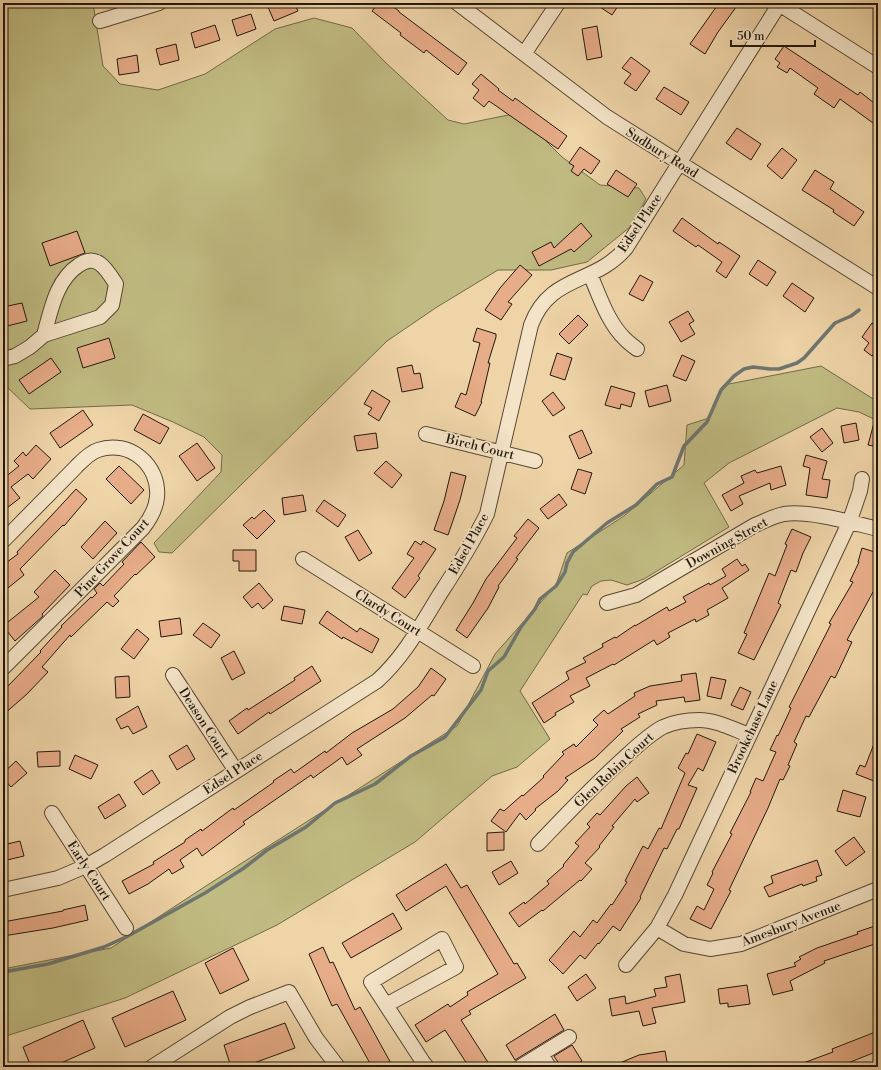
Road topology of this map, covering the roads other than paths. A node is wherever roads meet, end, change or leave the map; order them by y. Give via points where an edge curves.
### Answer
1 (159, 3) edge
2 (457, 3) edge
3 (558, 3) edge
4 (780, 4) edge
5 (100, 21) dead end
6 (524, 54) junction
7 (878, 67) edge
8 (680, 164) junction
9 (590, 274) junction
10 (878, 288) edge
11 (44, 335) junction
12 (637, 349) dead end
13 (3, 359) edge
14 (426, 434) dead end
15 (501, 453) junction
16 (534, 461) dead end
17 (862, 480) dead end
18 (849, 522) junction
19 (878, 529) edge
20 (3, 541) edge
21 (303, 559) dead end
22 (607, 603) dead end
23 (417, 631) junction
24 (473, 666) dead end
25 (3, 668) edge
26 (173, 675) dead end
27 (749, 735) junction
28 (236, 771) junction
29 (52, 813) dead end
30 (538, 844) dead end
31 (86, 866) junction
32 (878, 889) edge
33 (3, 890) edge
34 (126, 928) dead end
35 (658, 928) junction
36 (626, 965) dead end
37 (386, 1005) junction
38 (569, 1037) dead end
39 (541, 1054) junction
40 (152, 1067) edge
41 (338, 1067) edge
42 (427, 1067) edge
43 (520, 1067) edge
44 (549, 1067) edge

1 - 5 street
2 - 6 street, Sudbury Road
3 - 6 street
4 - 7 street
4 - 8 street, Edsel Place
6 - 8 street, Sudbury Road via 607,117
8 - 9 street, Edsel Place via 623,251 610,264
8 - 10 street, Sudbury Road
9 - 12 street via 617,330
9 - 15 street, Edsel Place via 557,289 546,299 533,318
11 - 11 street via 100,317 112,305 116,284 97,261 85,261 72,270 62,282
11 - 13 street via 15,356
14 - 15 street, Birch Court
15 - 16 street, Birch Court
15 - 23 street, Edsel Place via 487,514 477,535
17 - 18 street, Brookchase Lane
18 - 19 street, Downing Street
18 - 22 street, Downing Street via 796,514 776,516 755,525 636,595
18 - 27 street, Brookchase Lane
20 - 25 street, Pine Grove Court via 76,466 97,450 116,447 136,453 152,472 157,498 155,508 143,528
21 - 23 street, Clardy Court
23 - 24 street, Clardy Court
23 - 28 street, Edsel Place via 390,669 377,681
26 - 28 street, Deason Court
27 - 30 street, Glen Robin Court via 700,720 676,722 664,727 648,737 594,786
27 - 35 street, Brookchase Lane
28 - 31 street, Edsel Place
29 - 31 street, Early Court
31 - 33 street, Edsel Place via 45,881
31 - 34 street, Early Court
32 - 35 street, Amesbury Avenue via 741,944 710,949 684,944
35 - 36 street, Brookchase Lane
37 - 37 street via 371,982 442,939 456,967
37 - 42 street
38 - 39 street
39 - 43 street
39 - 44 street
40 - 41 street via 230,1017 289,992 316,1038

